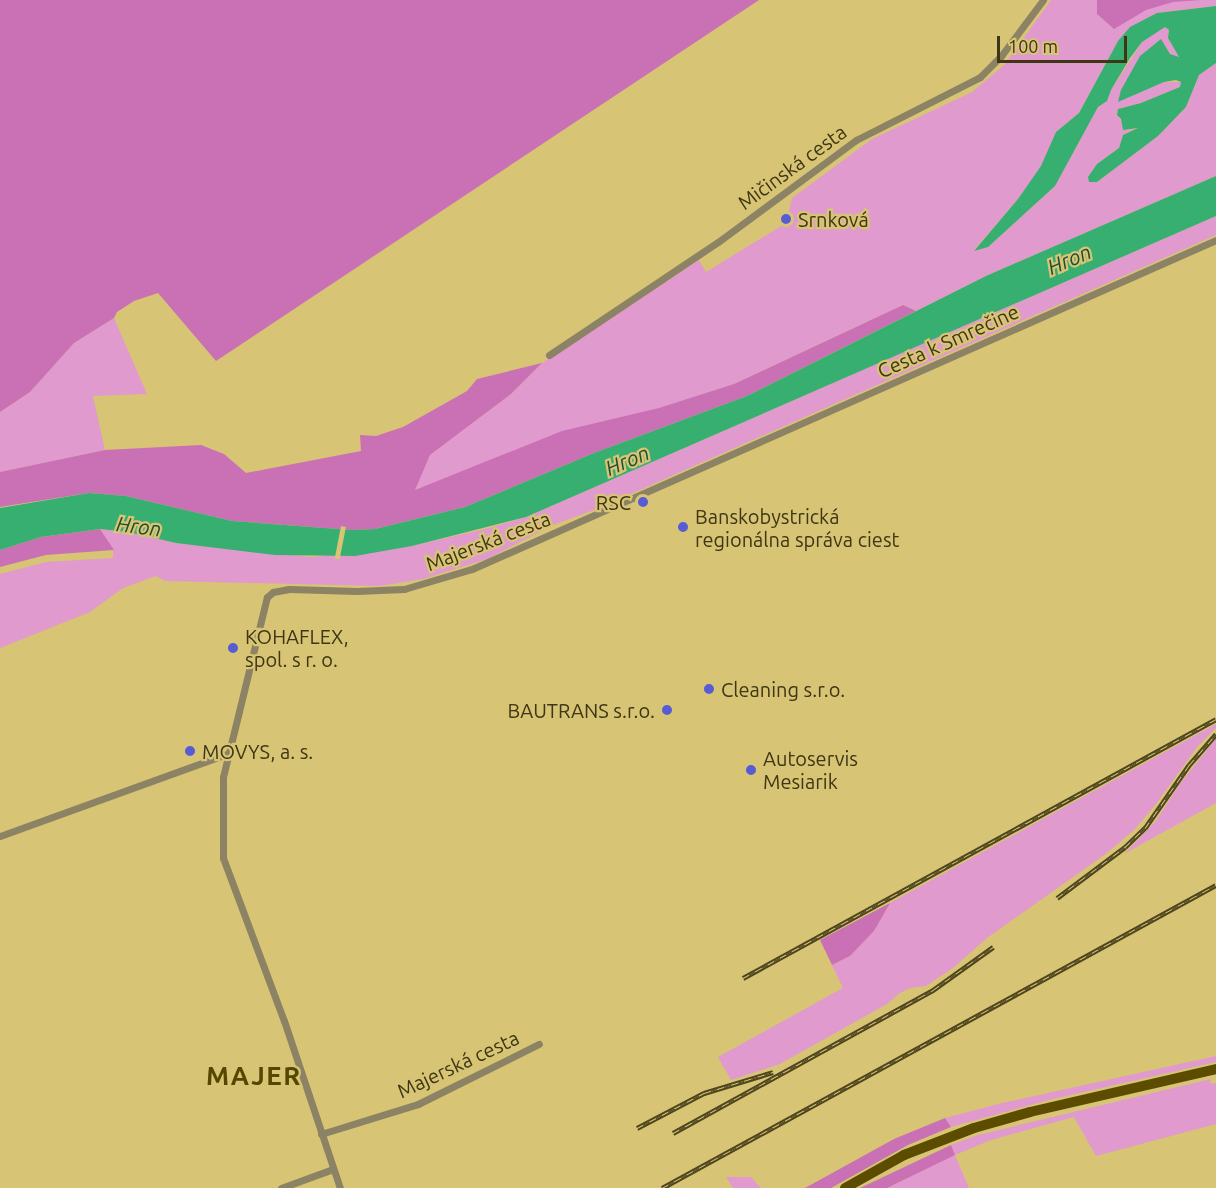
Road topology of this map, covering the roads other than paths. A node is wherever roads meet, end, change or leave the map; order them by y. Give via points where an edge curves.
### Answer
1 (1043, 0) edge
2 (1216, 240) edge
3 (549, 355) dead end
4 (693, 472) joint
5 (228, 753) junction
6 (0, 836) edge
7 (540, 1044) dead end
8 (1216, 1069) edge
9 (321, 1134) junction
10 (333, 1169) junction
11 (281, 1188) edge
12 (340, 1188) edge
13 (845, 1188) edge

1 - 3 street, Mičinská cesta via 980,77 856,140 718,242
2 - 4 street, Cesta k Smrečine
4 - 5 street, Majerská cesta via 513,552 431,582 390,590 273,592 264,603
5 - 6 street
5 - 9 street, Majerská cesta via 222,785 225,865 284,1021
7 - 9 street, Majerská cesta via 418,1104
8 - 13 main road via 974,1128 904,1155
9 - 10 street, Majerská cesta
10 - 11 street
10 - 12 street, Majerská cesta

